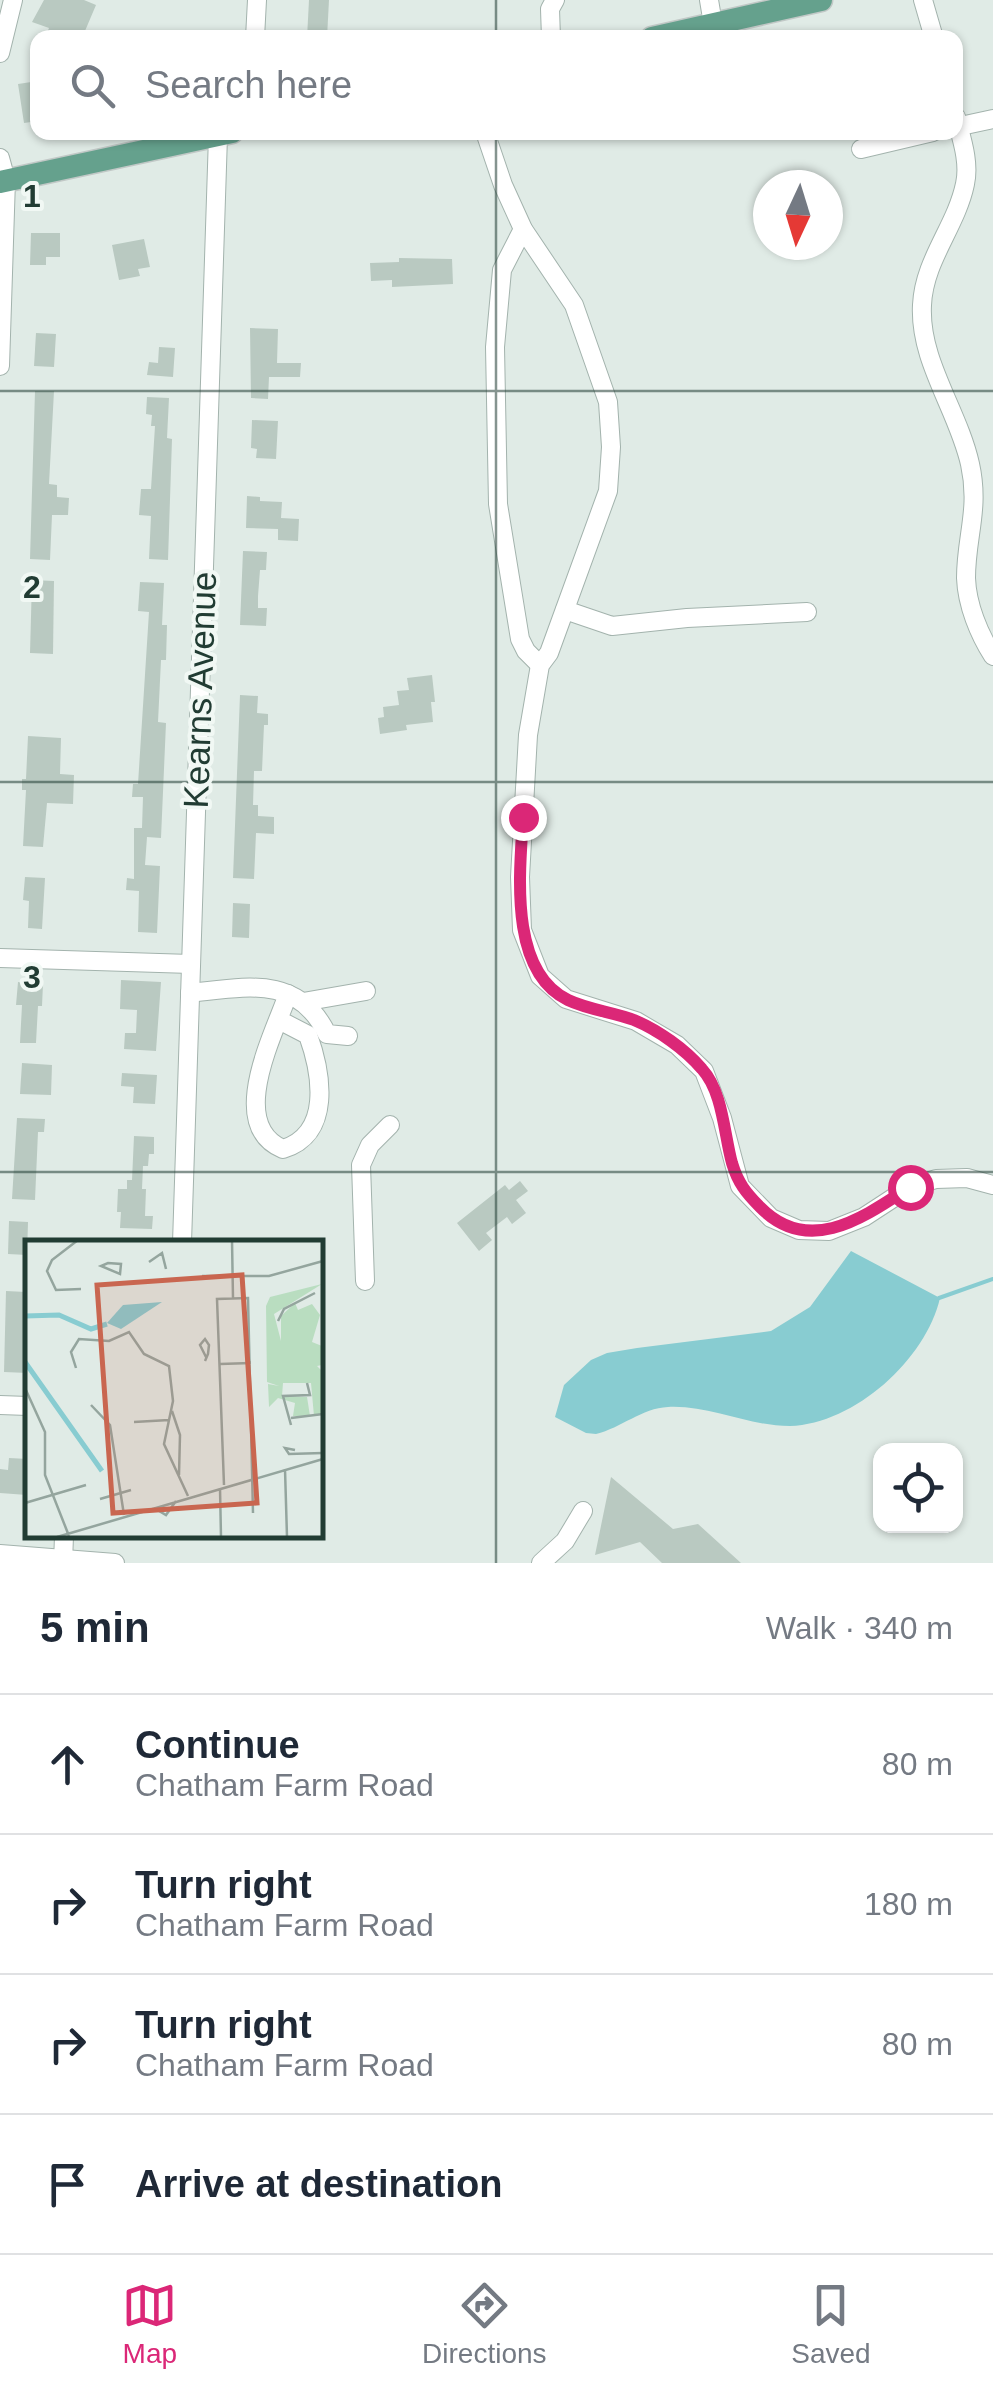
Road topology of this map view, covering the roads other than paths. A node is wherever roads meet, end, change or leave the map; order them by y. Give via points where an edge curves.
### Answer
1 (13, 0) edge
2 (257, 0) edge
3 (555, 0) edge
4 (709, 0) edge
5 (821, 0) edge
6 (923, 0) edge
7 (713, 24) junction
8 (255, 30) edge
9 (551, 30) edge
10 (687, 30) edge
11 (932, 30) edge
12 (0, 52) edge
13 (993, 119) edge
14 (963, 123) edge
15 (191, 140) edge
16 (225, 140) edge
17 (489, 140) edge
18 (897, 140) edge
19 (960, 140) edge
20 (861, 148) dead end
21 (2, 173) edge
22 (523, 229) junction
23 (0, 366) edge
24 (565, 610) junction
25 (807, 612) dead end
26 (993, 656) edge
27 (540, 666) junction
28 (0, 958) edge
29 (191, 964) junction
30 (366, 991) dead end
31 (190, 993) junction
32 (296, 998) junction
33 (279, 1020) junction
34 (348, 1036) dead end
35 (390, 1125) dead end
36 (993, 1186) edge
37 (182, 1240) edge
38 (365, 1281) dead end
39 (0, 1404) edge
40 (25, 1406) edge
41 (583, 1511) dead end
42 (0, 1554) edge
43 (63, 1560) edge
44 (114, 1563) edge
45 (541, 1563) edge

1 - 12 street
2 - 8 street
3 - 9 street
4 - 7 street
5 - 7 main road
6 - 11 street
7 - 10 main road
13 - 14 street
15 - 21 main road
16 - 29 street, Kearns Avenue
17 - 22 street
18 - 20 street
19 - 26 street via 965,186 929,265 921,310 928,354 971,467 975,509 966,577 977,626
21 - 23 street
22 - 24 street via 574,304 608,402 608,490
22 - 27 street via 502,270 498,487 520,639
24 - 25 street via 612,626
24 - 27 street
27 - 36 street via 528,735 520,877 522,930 540,976 566,999 636,1021 704,1071 740,1186 771,1218 799,1230 829,1231 936,1179
28 - 29 street
29 - 31 street, Kearns Avenue
30 - 32 street
31 - 32 street via 251,986
31 - 37 street, Kearns Avenue
32 - 33 street
32 - 34 street via 328,1034
33 - 33 street via 260,1072 257,1122 264,1138 284,1149 307,1136 319,1106 308,1036
35 - 38 street via 360,1165
39 - 40 street
41 - 45 street via 566,1541
42 - 43 street
43 - 44 street

